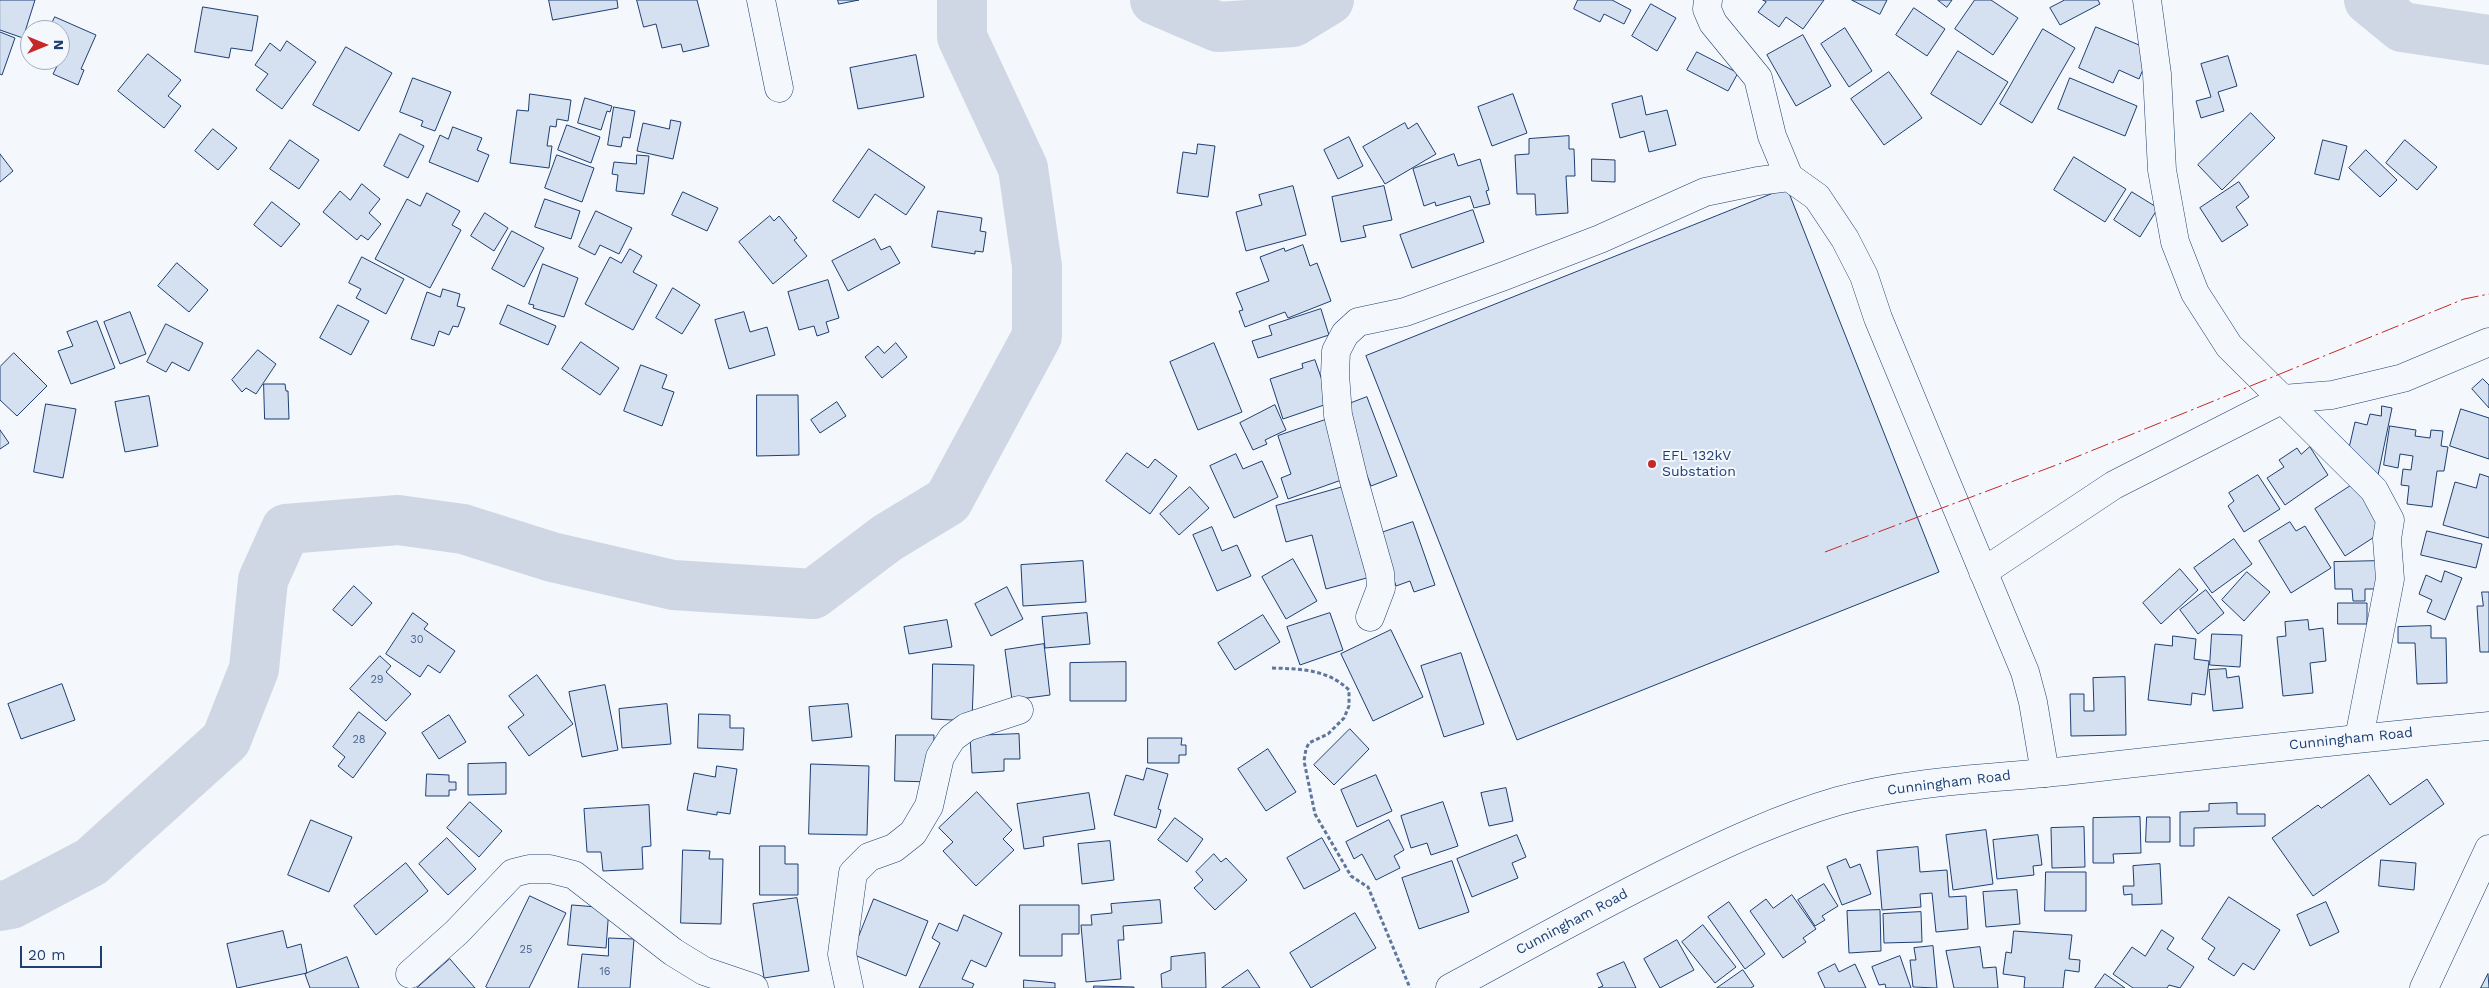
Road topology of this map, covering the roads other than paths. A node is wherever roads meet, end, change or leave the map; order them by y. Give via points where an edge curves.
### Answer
1 (761, 0) edge
2 (1708, 0) edge
3 (2147, 0) edge
4 (778, 88) dead end
5 (1789, 177) junction
6 (2489, 342) edge
7 (2283, 399) junction
8 (1984, 572) junction
9 (1370, 617) dead end
10 (1019, 710) dead end
11 (2489, 726) edge
12 (2359, 738) junction
13 (2045, 773) junction
14 (2489, 849) edge
15 (410, 974) dead end
16 (754, 988) edge
17 (849, 988) edge
18 (1450, 988) edge
19 (2424, 988) edge

1 - 4 street
2 - 5 street via 1707,9 1713,23 1758,78 1772,136
3 - 7 street via 2157,74 2162,170 2175,242 2195,293 2229,346
5 - 8 street via 1817,198 1845,238 1864,276 1878,318
5 - 9 street via 1705,192 1504,276 1405,312 1358,322 1345,334 1336,351 1338,415 1380,573 1381,588
6 - 7 street via 2403,378 2332,395
7 - 8 street via 2114,485
7 - 12 street via 2374,490 2390,520 2386,539 2390,579
8 - 13 street via 2025,672
10 - 17 street via 967,727 952,738 940,757 929,806 913,833 894,848 869,857 853,873 842,954
11 - 12 street, Cunningham Road
12 - 13 street, Cunningham Road
13 - 18 street, Cunningham Road via 1907,786 1837,802 1778,822 1730,841 1611,901
14 - 19 street
15 - 16 street via 457,932 514,873 550,869 574,875 673,952 704,971

